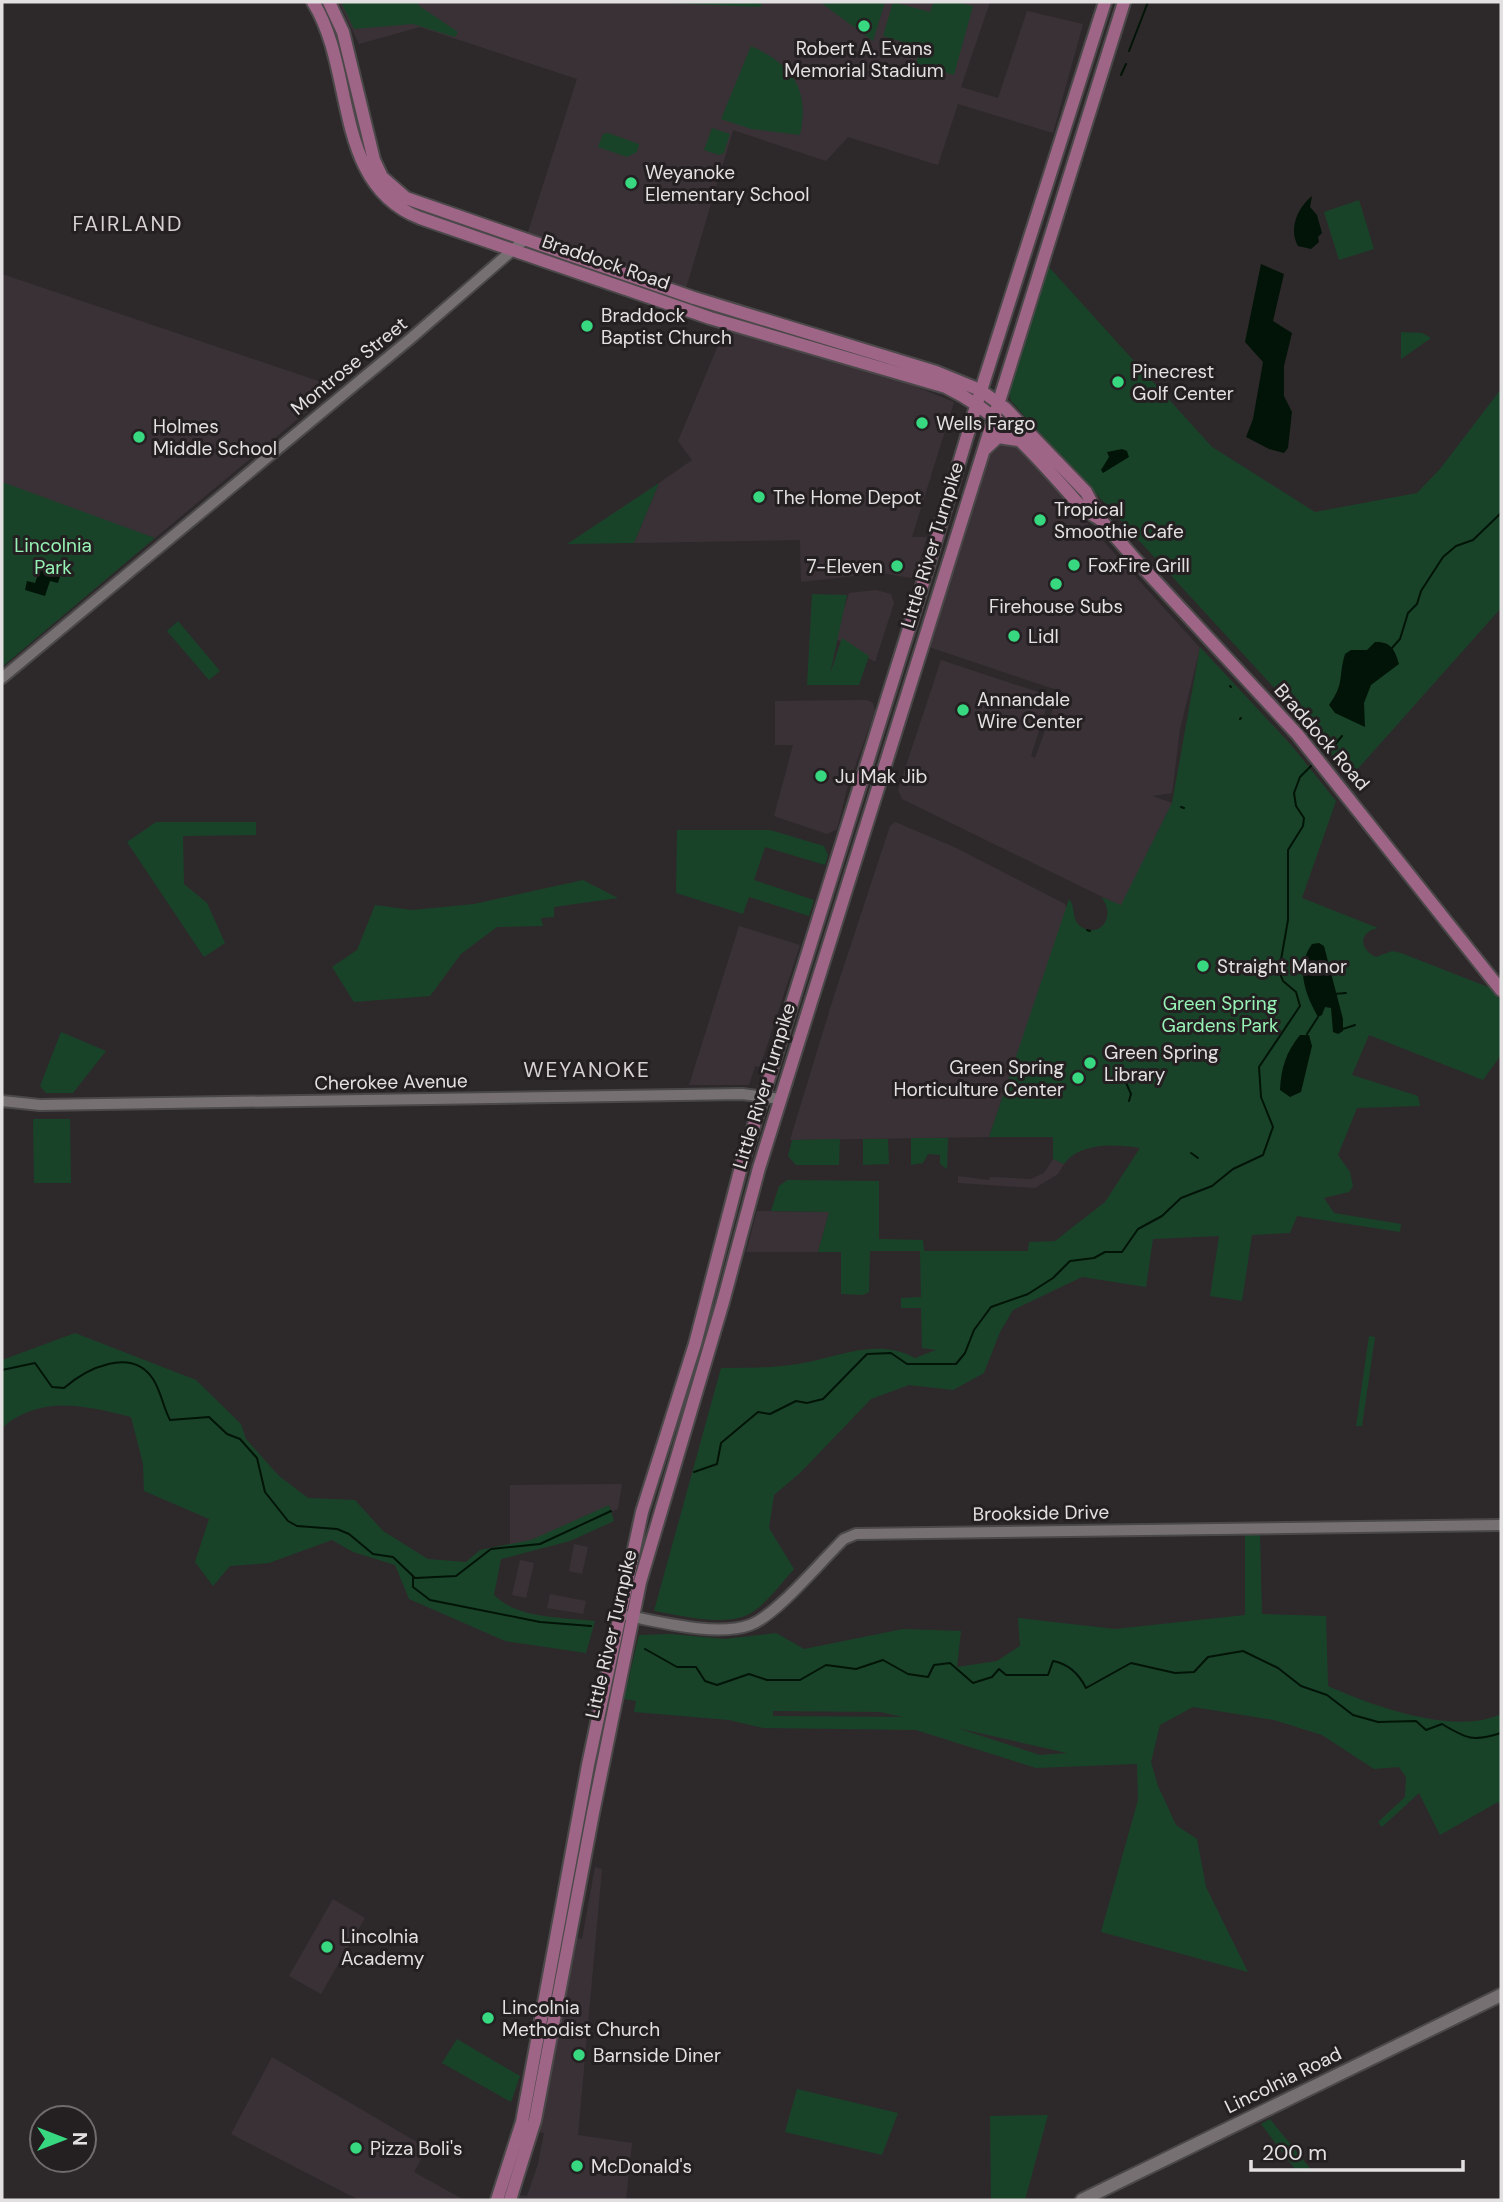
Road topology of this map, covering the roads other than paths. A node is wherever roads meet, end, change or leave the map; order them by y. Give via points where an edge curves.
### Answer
1 (313, 2) edge
2 (329, 2) edge
3 (1105, 2) edge
4 (1124, 2) edge
5 (523, 241) junction
6 (513, 250) junction
7 (978, 397) junction
8 (995, 409) junction
9 (1028, 447) junction
10 (980, 456) junction
11 (1100, 519) junction
12 (2, 678) edge
13 (1501, 990) edge
14 (763, 1095) junction
15 (780, 1099) junction
16 (2, 1101) edge
17 (1501, 1525) edge
18 (619, 1614) junction
19 (633, 1616) junction
20 (1501, 1995) edge
21 (497, 2200) edge
22 (510, 2200) edge
23 (1082, 2200) edge

1 - 6 main road, Braddock Road via 332,45 362,164 379,192 407,213
2 - 5 main road, Braddock Road via 343,32 370,146 382,177 419,204
3 - 7 main road, Little River Turnpike
4 - 8 main road, Little River Turnpike
5 - 6 street, Montrose Street
5 - 7 main road, Braddock Road via 936,372
6 - 7 main road, Braddock Road via 710,318
6 - 12 street, Montrose Street
7 - 8 main road, Braddock Road
7 - 14 main road, Little River Turnpike
8 - 9 main road, Braddock Road
8 - 10 main road, Little River Turnpike
8 - 11 main road, Braddock Road via 1056,459 1086,492
9 - 10 main road via 1014,438 998,437
9 - 11 main road, Braddock Road via 1083,509
10 - 15 main road, Little River Turnpike
11 - 13 main road, Braddock Road via 1297,734
14 - 15 street, Cherokee Avenue
14 - 16 street, Cherokee Avenue via 40,1105
14 - 18 main road, Little River Turnpike via 695,1344 642,1512
15 - 19 main road, Little River Turnpike
17 - 19 street, Brookside Drive via 856,1534 844,1539 771,1612 748,1626 695,1626
18 - 19 street, Brookside Drive
18 - 21 main road, Little River Turnpike via 522,2122
19 - 22 main road, Little River Turnpike via 535,2120
20 - 23 main road, Lincolnia Road

